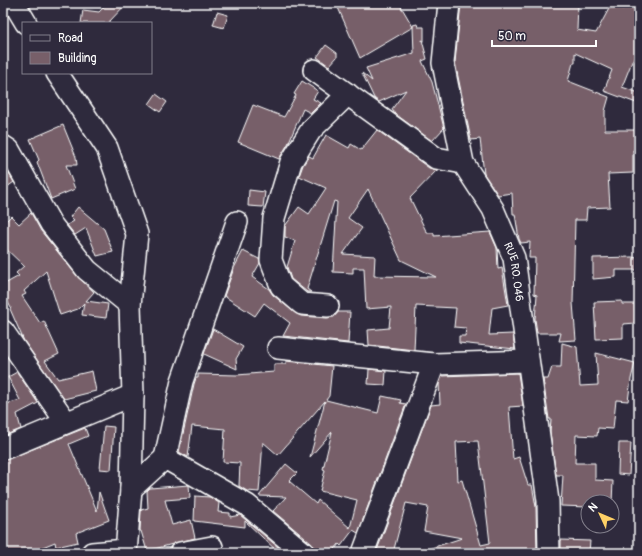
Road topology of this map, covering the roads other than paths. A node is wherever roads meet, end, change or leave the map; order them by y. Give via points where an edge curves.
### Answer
1 (14, 3) edge
2 (449, 3) edge
3 (25, 22) edge
4 (314, 70) dead end
5 (58, 74) edge
6 (348, 94) junction
7 (3, 146) edge
8 (463, 163) junction
9 (237, 222) dead end
10 (130, 305) junction
11 (328, 306) dead end
12 (3, 331) edge
13 (278, 348) dead end
14 (528, 361) junction
15 (434, 364) junction
16 (132, 395) junction
17 (66, 422) junction
18 (3, 449) edge
19 (165, 458) junction
20 (131, 489) junction
21 (212, 547) dead end
22 (126, 552) edge
23 (92, 553) edge
24 (180, 553) edge
25 (304, 553) edge
26 (363, 553) edge
27 (549, 553) edge

1 - 3 street
2 - 8 street, RUE RO. 046 via 443,63
4 - 6 street
5 - 10 street via 107,148 137,234
6 - 8 street via 436,158
6 - 11 street via 311,130 291,162 274,218 271,260 281,286 302,304
7 - 10 street via 9,150 51,224 87,270
8 - 14 street, RUE RO. 046 via 493,209 514,258
9 - 19 street via 182,381
10 - 16 street
12 - 17 street
13 - 15 street
14 - 15 street
14 - 27 street, RUE RO. 046 via 548,501
15 - 26 street
16 - 17 street
16 - 20 street
17 - 18 street
19 - 20 street
19 - 25 street via 248,505
20 - 22 street
21 - 24 street
22 - 23 street

